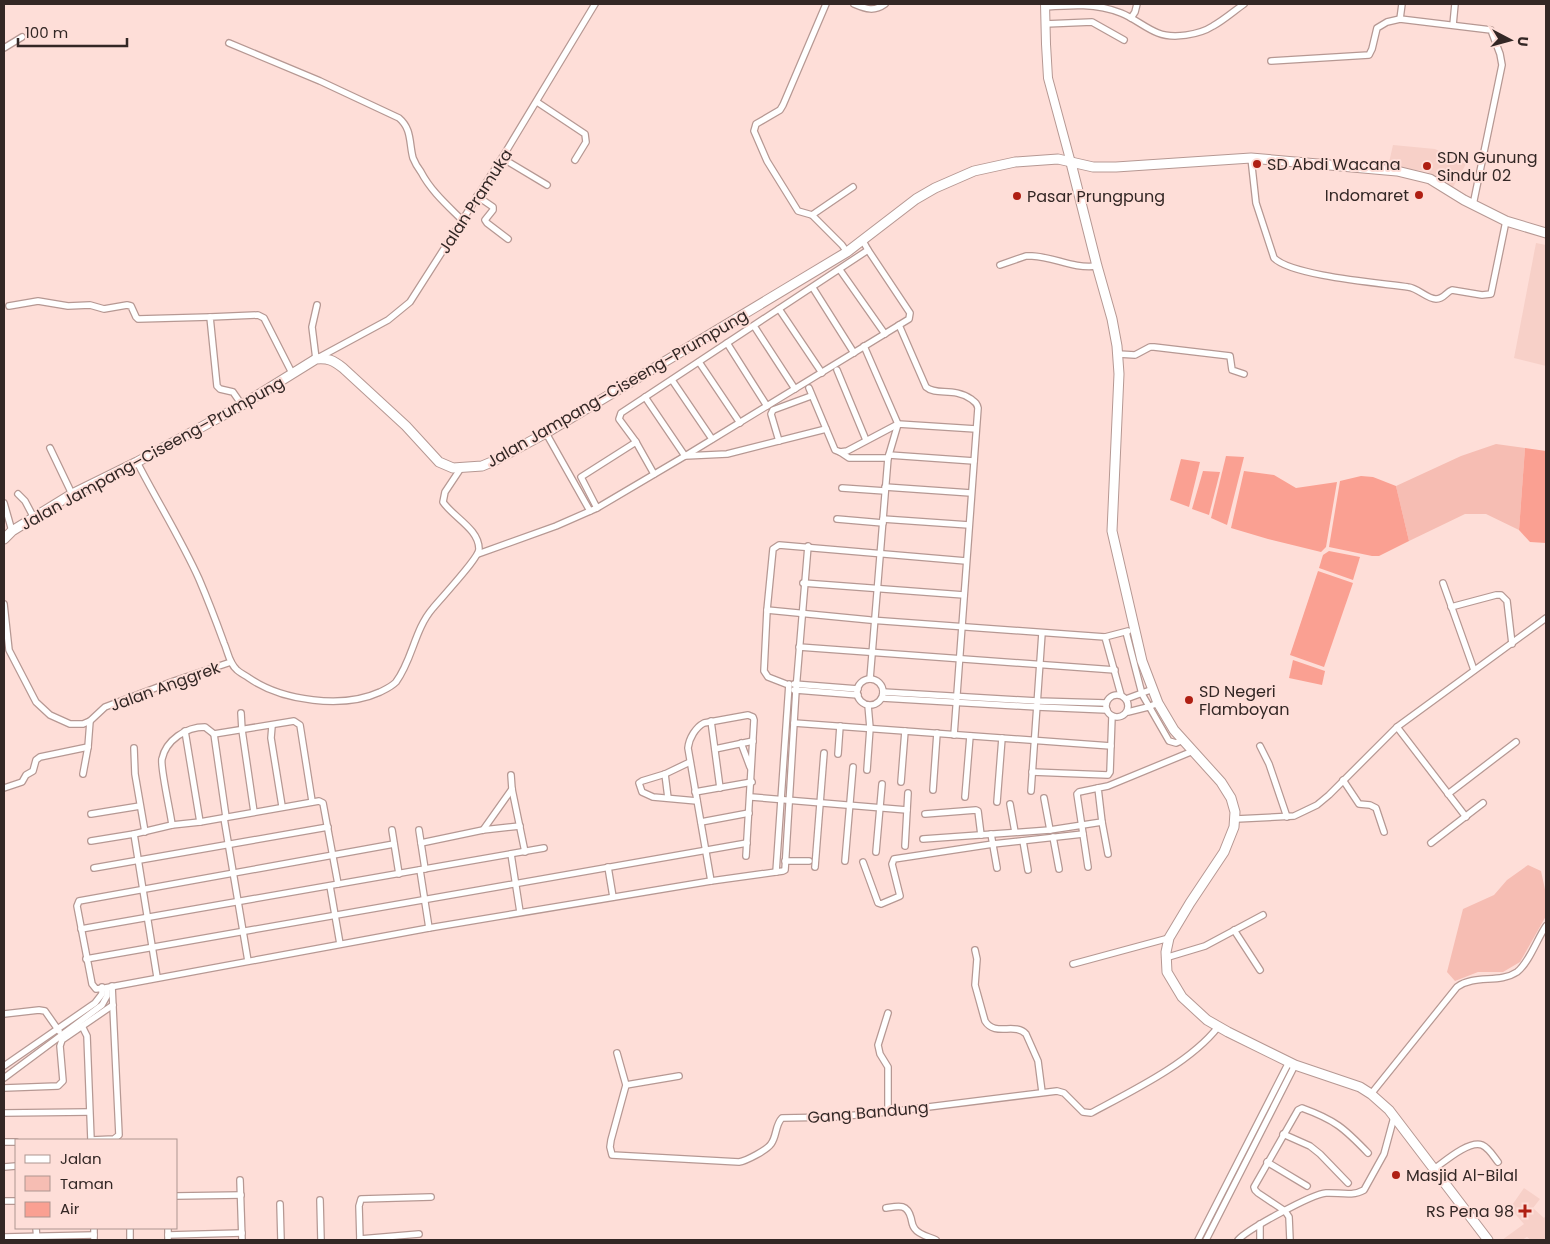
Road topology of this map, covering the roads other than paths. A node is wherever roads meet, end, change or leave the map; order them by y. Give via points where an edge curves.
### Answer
1 (595, 4) edge
2 (826, 4) edge
3 (854, 4) edge
4 (885, 4) edge
5 (1137, 4) edge
6 (1244, 4) edge
7 (1402, 4) edge
8 (1456, 4) edge
9 (1045, 5) edge
10 (1131, 18) junction
11 (1400, 19) junction
12 (1046, 24) junction
13 (1453, 24) junction
14 (22, 37) dead end
15 (1124, 40) dead end
16 (229, 43) dead end
17 (4, 48) edge
18 (1271, 61) dead end
19 (536, 102) junction
20 (502, 158) junction
21 (1251, 158) junction
22 (574, 160) dead end
23 (1071, 162) junction
24 (547, 185) dead end
25 (854, 187) dead end
26 (477, 196) junction
27 (1473, 205) junction
28 (812, 215) junction
29 (462, 220) junction
30 (1506, 221) junction
31 (1546, 233) edge
32 (508, 239) dead end
33 (863, 241) junction
34 (868, 250) junction
35 (847, 252) junction
36 (1000, 265) dead end
37 (1097, 266) junction
38 (840, 270) junction
39 (813, 288) junction
40 (317, 305) dead end
41 (9, 306) dead end
42 (779, 309) junction
43 (210, 317) junction
44 (899, 325) junction
45 (754, 326) junction
46 (885, 334) junction
47 (727, 344) junction
48 (864, 346) junction
49 (854, 353) junction
50 (1118, 354) junction
51 (316, 359) junction
52 (699, 362) junction
53 (837, 370) dead end
54 (292, 373) junction
55 (822, 373) junction
56 (1244, 374) dead end
57 (672, 380) junction
58 (809, 388) dead end
59 (795, 389) junction
60 (811, 396) junction
61 (645, 398) junction
62 (242, 405) junction
63 (767, 406) junction
64 (740, 422) junction
65 (898, 424) junction
66 (826, 429) junction
67 (976, 429) junction
68 (546, 432) junction
69 (712, 440) junction
70 (866, 440) junction
71 (779, 441) junction
72 (636, 442) junction
73 (50, 448) dead end
74 (840, 452) junction
75 (685, 456) junction
76 (888, 457) junction
77 (974, 461) junction
78 (136, 462) junction
79 (461, 468) junction
80 (654, 474) junction
81 (842, 488) dead end
82 (885, 489) junction
83 (18, 494) dead end
84 (72, 494) junction
85 (971, 494) junction
86 (4, 503) edge
87 (596, 508) junction
88 (590, 511) junction
89 (34, 518) junction
90 (837, 519) dead end
91 (883, 521) junction
92 (969, 525) junction
93 (12, 531) junction
94 (4, 539) edge
95 (808, 546) junction
96 (478, 554) junction
97 (880, 554) junction
98 (966, 560) junction
99 (804, 583) junction
100 (1444, 583) dead end
101 (878, 588) junction
102 (964, 595) junction
103 (4, 604) edge
104 (1451, 607) junction
105 (767, 610) junction
106 (801, 614) junction
107 (1546, 618) edge
108 (876, 621) junction
109 (962, 627) junction
110 (1130, 630) junction
111 (1042, 633) junction
112 (1105, 637) junction
113 (1512, 644) junction
114 (799, 647) junction
115 (6, 651) edge
116 (873, 652) junction
117 (959, 658) junction
118 (231, 662) junction
119 (1040, 664) junction
120 (1115, 670) junction
121 (1474, 670) junction
122 (870, 679) junction
123 (791, 686) junction
124 (1153, 690) junction
125 (858, 692) junction
126 (1142, 694) junction
127 (882, 695) junction
128 (1124, 697) junction
129 (956, 699) junction
130 (1106, 703) junction
131 (1158, 703) junction
132 (1037, 704) junction
133 (868, 705) junction
134 (1148, 707) junction
135 (1107, 710) junction
136 (241, 712) dead end
137 (1128, 712) junction
138 (1112, 716) junction
139 (90, 720) junction
140 (711, 721) junction
141 (794, 723) junction
142 (272, 726) junction
143 (840, 726) junction
144 (1397, 727) junction
145 (870, 728) junction
146 (185, 730) junction
147 (242, 730) junction
148 (905, 731) junction
149 (937, 733) junction
150 (214, 734) junction
151 (954, 735) junction
152 (970, 736) junction
153 (1002, 738) junction
154 (1034, 740) junction
155 (1183, 740) junction
156 (753, 741) junction
157 (1516, 742) dead end
158 (741, 744) junction
159 (1111, 746) junction
160 (1260, 746) dead end
161 (88, 747) junction
162 (134, 748) dead end
163 (715, 749) junction
164 (1193, 751) junction
165 (824, 753) dead end
166 (838, 754) dead end
167 (690, 762) junction
168 (853, 767) dead end
169 (867, 770) dead end
170 (752, 771) junction
171 (1032, 772) junction
172 (83, 774) dead end
173 (665, 774) junction
174 (512, 775) dead end
175 (1343, 780) junction
176 (752, 782) junction
177 (901, 782) dead end
178 (882, 784) dead end
179 (4, 788) edge
180 (720, 788) junction
181 (1098, 788) junction
182 (512, 789) junction
183 (933, 790) dead end
184 (1030, 790) dead end
185 (695, 792) junction
186 (908, 793) dead end
187 (1448, 794) junction
188 (751, 797) junction
189 (966, 797) dead end
190 (668, 798) junction
191 (1044, 798) dead end
192 (782, 800) junction
193 (789, 800) junction
194 (312, 801) junction
195 (697, 801) junction
196 (997, 802) dead end
197 (820, 803) junction
198 (1483, 803) dead end
199 (1010, 804) dead end
200 (140, 806) junction
201 (282, 806) junction
202 (850, 806) junction
203 (880, 808) junction
204 (907, 810) junction
205 (254, 812) junction
206 (750, 812) junction
207 (91, 814) dead end
208 (925, 814) dead end
209 (225, 817) junction
210 (1287, 817) junction
211 (1466, 817) junction
212 (1236, 819) junction
213 (200, 822) junction
214 (701, 822) junction
215 (1102, 822) junction
216 (172, 825) junction
217 (520, 826) junction
218 (1081, 826) junction
219 (328, 828) junction
220 (392, 830) dead end
221 (418, 830) dead end
222 (483, 830) junction
223 (1050, 830) junction
224 (145, 832) junction
225 (1015, 832) junction
226 (1384, 832) dead end
227 (134, 834) junction
228 (991, 834) junction
229 (1083, 834) junction
230 (981, 835) junction
231 (1053, 837) junction
232 (923, 839) dead end
233 (91, 841) dead end
234 (1023, 841) junction
235 (421, 842) junction
236 (747, 842) junction
237 (1431, 843) dead end
238 (228, 844) junction
239 (394, 844) junction
240 (993, 844) junction
241 (905, 846) dead end
242 (544, 848) dead end
243 (706, 850) junction
244 (525, 852) junction
245 (876, 852) dead end
246 (511, 854) junction
247 (1108, 854) dead end
248 (332, 855) junction
249 (746, 856) dead end
250 (138, 860) junction
251 (785, 861) junction
252 (809, 861) dead end
253 (845, 861) dead end
254 (863, 862) dead end
255 (608, 867) junction
256 (815, 867) dead end
257 (1088, 867) dead end
258 (94, 868) dead end
259 (997, 868) dead end
260 (422, 870) junction
261 (1028, 870) dead end
262 (1059, 870) dead end
263 (776, 872) junction
264 (232, 873) junction
265 (400, 874) junction
266 (711, 881) junction
267 (516, 883) junction
268 (338, 884) junction
269 (330, 886) junction
270 (143, 889) junction
271 (613, 897) junction
272 (424, 899) junction
273 (237, 902) junction
274 (520, 912) junction
275 (336, 915) junction
276 (1263, 915) dead end
277 (148, 918) junction
278 (1546, 926) edge
279 (429, 928) junction
280 (81, 929) junction
281 (1234, 930) junction
282 (242, 931) junction
283 (1169, 938) junction
284 (340, 944) junction
285 (153, 947) junction
286 (975, 950) dead end
287 (1165, 958) junction
288 (86, 959) junction
289 (248, 961) junction
290 (1073, 964) dead end
291 (1260, 970) dead end
292 (157, 977) junction
293 (107, 987) junction
294 (113, 1005) junction
295 (888, 1012) dead end
296 (4, 1014) edge
297 (82, 1026) junction
298 (1218, 1026) junction
299 (58, 1028) junction
300 (62, 1038) junction
301 (617, 1053) dead end
302 (1292, 1063) junction
303 (4, 1066) edge
304 (679, 1076) dead end
305 (4, 1078) edge
306 (626, 1085) junction
307 (4, 1088) edge
308 (1042, 1092) junction
309 (1371, 1094) junction
310 (89, 1112) junction
311 (888, 1112) junction
312 (4, 1113) edge
313 (1394, 1117) junction
314 (1283, 1134) junction
315 (91, 1139) edge
316 (114, 1139) edge
317 (1368, 1152) dead end
318 (1267, 1162) junction
319 (1498, 1162) dead end
320 (1434, 1169) junction
321 (240, 1180) dead end
322 (1348, 1183) dead end
323 (1307, 1186) dead end
324 (241, 1195) junction
325 (178, 1196) edge
326 (432, 1197) dead end
327 (320, 1200) dead end
328 (280, 1204) dead end
329 (886, 1208) dead end
330 (1285, 1211) junction
331 (1260, 1224) junction
332 (242, 1232) junction
333 (94, 1234) edge
334 (420, 1234) dead end
335 (4, 1237) edge
336 (37, 1238) edge
337 (168, 1238) edge
338 (384, 1239) edge
339 (242, 1240) edge
340 (281, 1240) edge
341 (321, 1240) edge
342 (360, 1240) edge
343 (936, 1240) edge
344 (1198, 1240) edge
345 (1206, 1240) edge
346 (1238, 1240) edge
347 (1260, 1240) edge
348 (1291, 1240) edge
349 (1488, 1240) edge

1 - 19 street, Jalan Pramuka
2 - 28 street via 783,105 754,128 766,161 798,211
3 - 4 street via 874,10
5 - 10 street
6 - 10 street via 1213,26 1188,34 1158,33
7 - 11 street
8 - 13 street
9 - 10 street via 1099,7
9 - 12 main road
11 - 13 street
11 - 18 street via 1377,28 1369,55
12 - 15 street via 1092,22
12 - 23 main road via 1048,78
13 - 27 street via 1491,30 1502,65
14 - 17 street
16 - 29 street via 399,118 408,129 413,158 430,188
19 - 20 street, Jalan Pramuka
19 - 22 street via 585,134 586,142
20 - 24 street
20 - 26 street, Jalan Pramuka
21 - 23 main road, Jalan Jampang–Ciseeng–Prumpung via 1116,168
21 - 27 main road, Jalan Jampang–Ciseeng–Prumpung via 1414,174 1430,179
21 - 30 street via 1256,203 1274,258 1306,272 1412,287 1434,299 1452,290 1491,294
23 - 33 main road, Jalan Jampang–Ciseeng–Prumpung via 1058,159 1015,162 974,171 916,199
23 - 37 main road
25 - 28 street
26 - 29 street, Jalan Pramuka
26 - 32 street via 493,207 485,220 487,223
27 - 30 main road, Jalan Jampang–Ciseeng–Prumpung
28 - 35 street
29 - 51 street, Jalan Pramuka via 410,302 388,320
30 - 31 main road, Jalan Jampang–Ciseeng–Prumpung
33 - 34 street
33 - 35 main road, Jalan Jampang–Ciseeng–Prumpung
34 - 38 street
34 - 44 street via 910,313 909,319
35 - 68 main road, Jalan Jampang–Ciseeng–Prumpung
36 - 37 street via 1032,256 1070,266
37 - 50 main road
38 - 39 street
38 - 46 street
39 - 42 street
39 - 49 street
40 - 51 street via 312,327
41 - 43 street via 30,301 104,309 127,304 141,320
42 - 45 street
42 - 55 street
43 - 54 street via 258,315 264,318
43 - 62 street via 217,386 233,392
44 - 46 street
44 - 67 street via 926,387 932,391 959,392 975,401 978,408
45 - 47 street
45 - 59 street
46 - 48 street
47 - 52 street
47 - 63 street
48 - 49 street
48 - 65 street
49 - 55 street
50 - 56 street via 1135,355 1154,347 1230,356 1232,370
50 - 110 main road via 1112,532
51 - 54 main road, Jalan Jampang–Ciseeng–Prumpung
51 - 79 main road, Jalan Jampang–Ciseeng–Prumpung via 333,360 406,426 439,462
52 - 57 street
52 - 64 street
53 - 70 street
54 - 62 main road, Jalan Jampang–Ciseeng–Prumpung
55 - 59 street
57 - 61 street
57 - 69 street
58 - 60 street
59 - 63 street
60 - 66 street
60 - 71 street via 773,410 771,414
61 - 72 street via 619,416
61 - 75 street
62 - 78 main road, Jalan Jampang–Ciseeng–Prumpung
63 - 64 street
64 - 69 street
65 - 67 street
65 - 70 street
65 - 76 street
66 - 71 street
66 - 74 street via 835,450
67 - 77 street
68 - 79 main road, Jalan Jampang–Ciseeng–Prumpung via 494,461
68 - 88 street
69 - 75 street
70 - 74 street
71 - 75 street via 727,454
72 - 80 street
72 - 87 street via 581,477
73 - 84 street
74 - 76 street via 848,458
75 - 80 street
76 - 77 street
76 - 82 street
77 - 85 street
78 - 84 main road, Jalan Jampang–Ciseeng–Prumpung
78 - 118 street via 194,568
79 - 96 street via 445,492 443,502 473,532 479,547
80 - 87 street
81 - 82 street
82 - 85 street
82 - 91 street
83 - 89 street
84 - 89 main road, Jalan Jampang–Ciseeng–Prumpung
85 - 92 street
86 - 93 street
87 - 88 street
88 - 96 street
89 - 93 main road, Jalan Jampang–Ciseeng–Prumpung
90 - 91 street
91 - 92 street
91 - 97 street
92 - 98 street
93 - 94 main road, Jalan Jampang–Ciseeng–Prumpung
95 - 97 street
95 - 99 street
95 - 105 street via 779,545 773,549
96 - 118 street via 432,608 416,635 406,667 395,683 372,696 332,701 292,696 257,684
97 - 98 street
97 - 101 street
98 - 102 street
99 - 101 street
99 - 106 street
100 - 104 street
101 - 102 street
101 - 108 street
102 - 109 street
103 - 115 street
104 - 113 street via 1501,595 1507,601
104 - 121 street
105 - 106 street
105 - 123 street via 764,671 768,677
106 - 108 street
106 - 114 street
107 - 113 street
108 - 109 street
108 - 116 street
109 - 111 street
109 - 117 street
110 - 112 street
110 - 124 main road
110 - 126 street
111 - 112 street
111 - 119 street
112 - 120 street
113 - 121 street
114 - 116 street
114 - 123 street
115 - 139 street via 42,709 70,724
116 - 117 street
116 - 122 street
117 - 119 street
117 - 129 street
118 - 139 street, Jalan Anggrek via 106,707
119 - 120 street
119 - 132 street
120 - 128 street
121 - 144 street
122 - 125 street via 864,680
122 - 127 street via 879,683
123 - 125 street
123 - 141 street
123 - 192 street
124 - 126 street
124 - 131 main road
125 - 133 street
126 - 128 street
126 - 134 street
127 - 129 street
127 - 133 street via 874,704
128 - 130 street via 1112,696
128 - 137 street via 1129,705
129 - 132 street
129 - 151 street
130 - 132 street
130 - 135 street
131 - 134 street
131 - 155 main road
132 - 135 street
132 - 154 street
133 - 145 street
134 - 137 street
134 - 155 street via 1169,741
135 - 138 street
136 - 147 street
137 - 138 street via 1121,717
138 - 159 street
139 - 161 street
140 - 156 street via 751,715 754,720
140 - 163 street
140 - 167 street via 699,725 688,743
141 - 143 street
141 - 193 street
142 - 147 street
142 - 194 street via 294,721 300,725
142 - 201 street
143 - 145 street
143 - 166 street
144 - 175 street
144 - 187 street
145 - 148 street
145 - 169 street
146 - 150 street via 205,727
146 - 213 street
146 - 216 street via 170,744 161,760
147 - 150 street
147 - 205 street
148 - 149 street
148 - 177 street
149 - 151 street
149 - 183 street
150 - 209 street
151 - 152 street
152 - 153 street
152 - 189 street
153 - 154 street
153 - 196 street
154 - 159 street
154 - 171 street
155 - 164 main road
156 - 158 street
156 - 170 street
157 - 187 street
158 - 163 street
158 - 170 street
159 - 171 street via 1108,775
160 - 210 street
161 - 172 street
161 - 179 street via 40,757 24,781
162 - 200 street
163 - 180 street
164 - 181 street
164 - 212 main road via 1226,789 1234,805
165 - 197 street
167 - 173 street
167 - 185 street
168 - 202 street
170 - 176 street
171 - 184 street
173 - 190 street
173 - 190 street via 642,781 639,786 642,792 653,797
174 - 182 street
175 - 210 street via 1317,805
175 - 226 street via 1359,804 1376,808
176 - 180 street
176 - 188 street
178 - 203 street
180 - 185 street
181 - 215 street
181 - 218 street via 1077,794
182 - 217 street
182 - 222 street
185 - 195 street
186 - 204 street
187 - 211 street
188 - 192 street
188 - 206 street
190 - 195 street
191 - 223 street
192 - 193 street
192 - 263 street
193 - 197 street
193 - 251 street
194 - 201 street
194 - 219 street via 324,804
195 - 214 street
197 - 202 street
197 - 256 street
198 - 211 street
199 - 225 street
200 - 207 street
200 - 224 street
201 - 205 street
202 - 203 street
202 - 253 street
203 - 204 street
203 - 245 street
204 - 241 street
205 - 209 street
206 - 214 street
206 - 236 street
208 - 230 street via 976,810
209 - 213 street
209 - 238 street
210 - 212 street
211 - 237 street
212 - 283 main road via 1224,852
213 - 216 street
214 - 243 street
215 - 218 street
215 - 247 street
216 - 224 street
217 - 222 street
217 - 244 street
218 - 223 street
218 - 229 street
219 - 238 street
219 - 248 street
220 - 239 street
221 - 235 street
222 - 235 street
223 - 225 street
224 - 227 street
225 - 228 street
227 - 233 street
227 - 250 street
228 - 230 street
228 - 240 street
229 - 231 street
229 - 257 street
230 - 232 street
231 - 234 street
231 - 262 street
234 - 240 street
234 - 261 street
235 - 260 street
236 - 243 street
236 - 249 street
238 - 250 street
238 - 264 street
239 - 248 street
239 - 265 street
240 - 254 street via 894,859 892,864 900,896 881,904
240 - 259 street
242 - 244 street
243 - 255 street
243 - 266 street
244 - 246 street
246 - 260 street
246 - 267 street
248 - 264 street
248 - 268 street
250 - 258 street
250 - 270 street
251 - 252 street
251 - 263 street via 784,871
255 - 267 street
255 - 271 street
260 - 265 street
260 - 272 street
263 - 266 street
264 - 270 street
264 - 273 street
265 - 268 street
266 - 271 street
267 - 272 street
267 - 274 street
268 - 269 street
269 - 273 street
269 - 275 street
270 - 277 street
270 - 280 street via 79,901
271 - 274 street
272 - 275 street
272 - 279 street
273 - 277 street
273 - 282 street
274 - 279 street
275 - 282 street
275 - 284 street
276 - 281 street
277 - 280 street
277 - 285 street
278 - 309 street via 1518,971 1510,976 1466,981 1457,987
279 - 284 street
280 - 288 street
281 - 287 street via 1205,946
281 - 291 street
282 - 285 street
282 - 289 street
283 - 287 main road
283 - 290 street
284 - 289 street
285 - 288 street
285 - 292 street
286 - 308 street via 975,985 985,1021 996,1030 1016,1029 1026,1034 1038,1060
287 - 298 main road via 1167,972 1182,997
288 - 293 street via 92,984 96,988
289 - 292 street
292 - 293 street
293 - 294 street
293 - 299 street via 95,1003
293 - 300 street via 102,1005
294 - 297 street
294 - 316 street via 119,1135
295 - 311 street via 878,1045 888,1067
296 - 299 street via 45,1011
297 - 300 street
297 - 310 street via 87,1036
298 - 302 main road
298 - 308 street, Gang Bandung via 1208,1040 1188,1056 1091,1113 1083,1112 1061,1092
299 - 300 street
299 - 303 street
300 - 305 street
300 - 307 street via 61,1085
301 - 306 street
302 - 309 main road
302 - 344 street
302 - 345 street
304 - 306 street
306 - 311 street, Gang Bandung via 611,1140 610,1153 615,1156 743,1161 771,1145 782,1118
308 - 311 street, Gang Bandung
309 - 313 main road
310 - 312 street
310 - 315 street
313 - 320 main road
313 - 330 street via 1384,1154 1365,1189 1353,1193 1324,1193
314 - 317 street via 1302,1108 1334,1121
314 - 318 street
314 - 322 street via 1310,1146
318 - 323 street
318 - 330 street via 1255,1190
319 - 320 street via 1486,1148 1476,1144 1467,1146
320 - 349 main road
321 - 324 street
324 - 325 street
324 - 332 street
326 - 342 street via 361,1199
327 - 341 street
328 - 340 street
329 - 343 street via 905,1207 917,1232
330 - 331 street
330 - 348 street via 1289,1217
331 - 346 street
331 - 347 street
332 - 337 street
332 - 339 street
333 - 336 street
334 - 338 street
335 - 336 street
338 - 342 street

